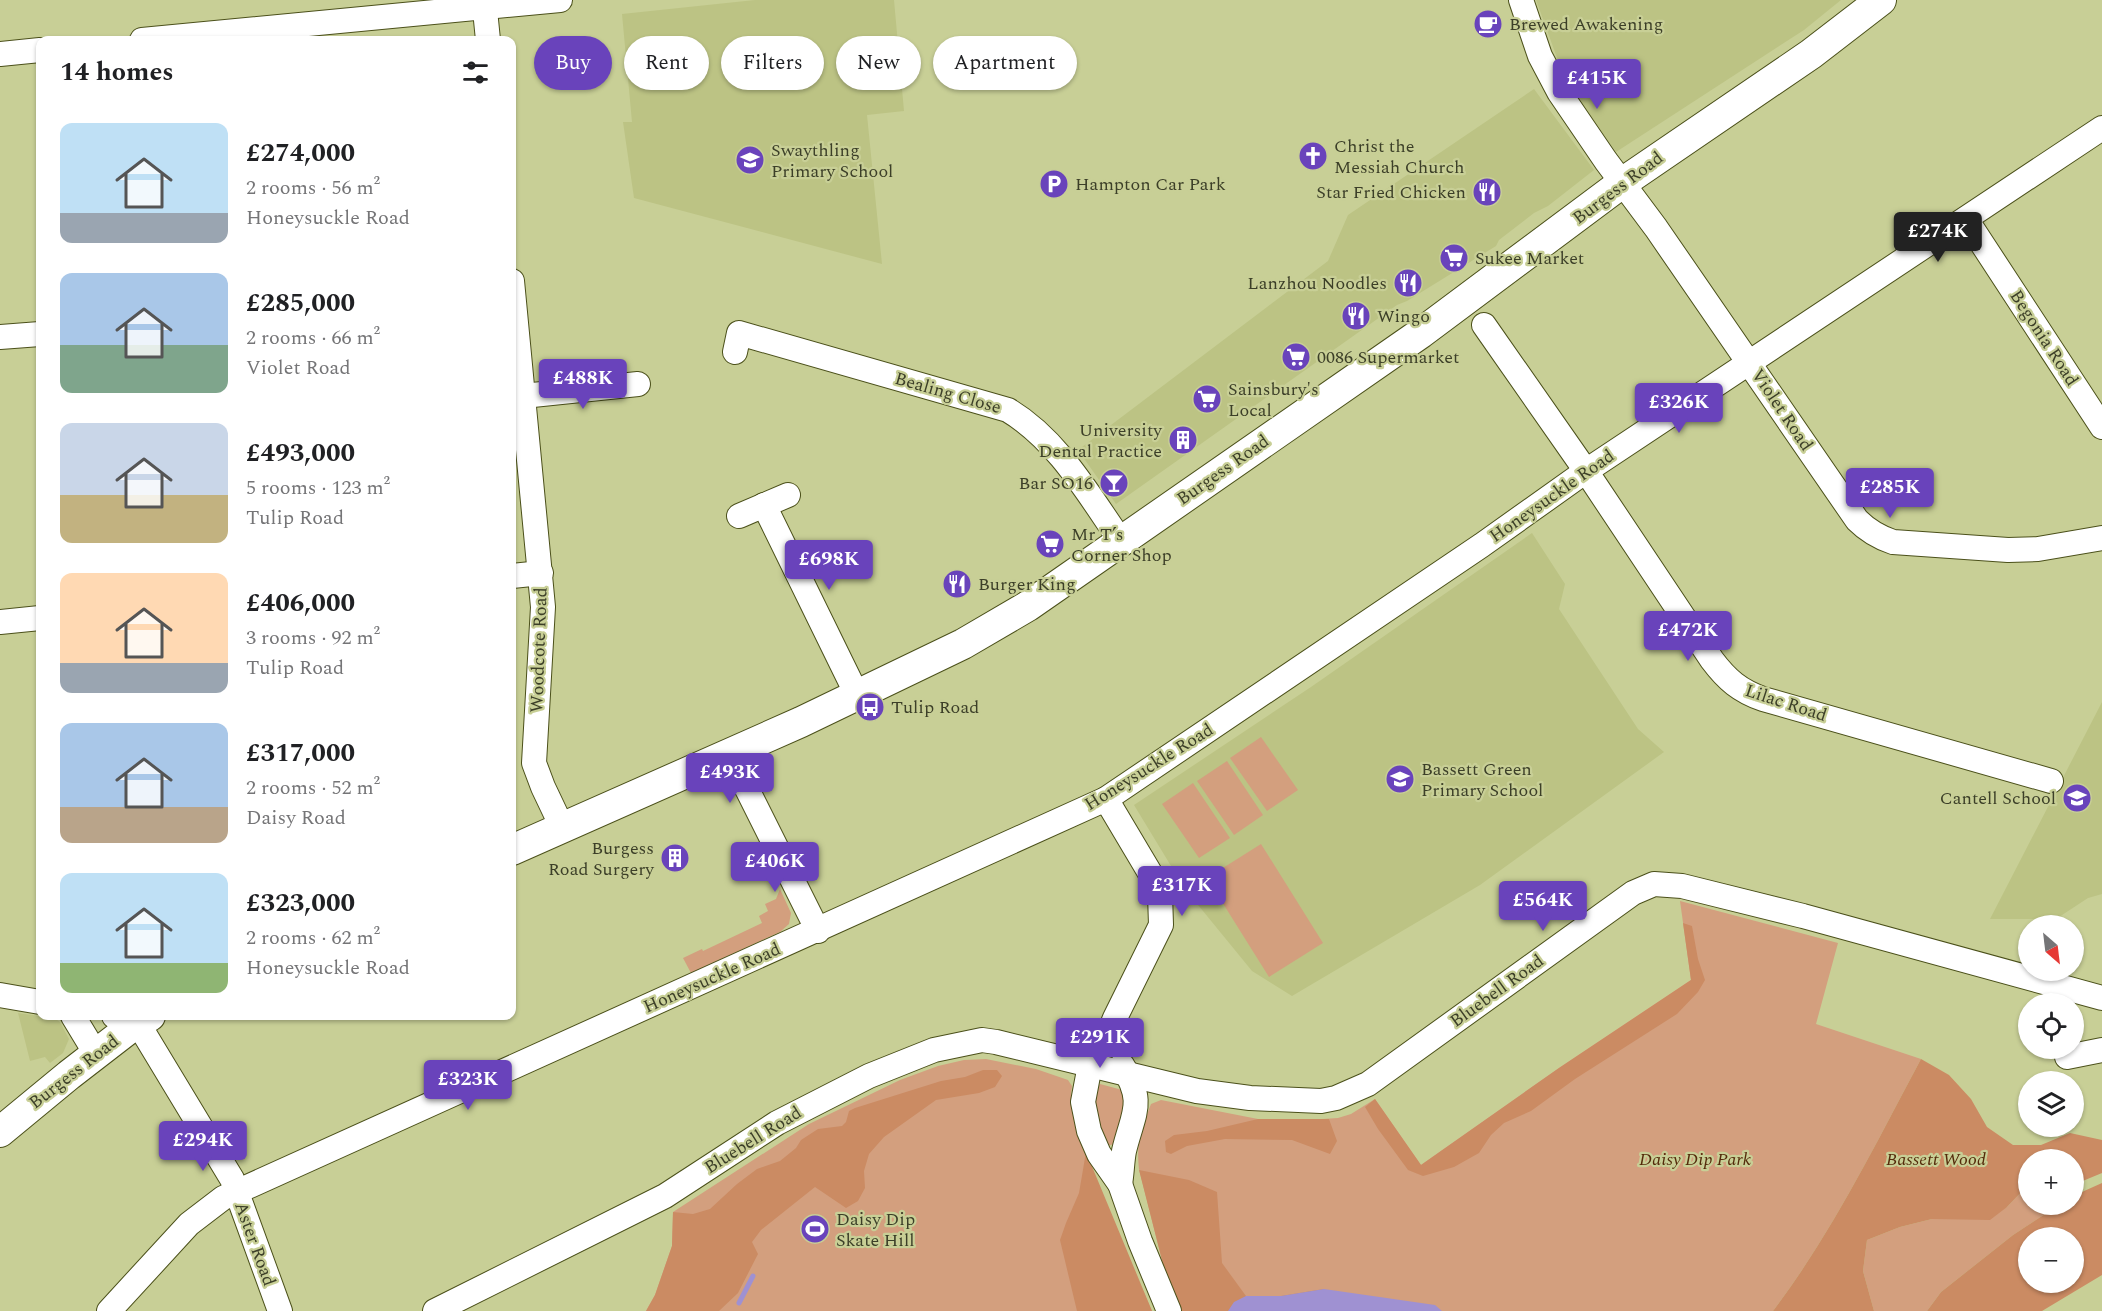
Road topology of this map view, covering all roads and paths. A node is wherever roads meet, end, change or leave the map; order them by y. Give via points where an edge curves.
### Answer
1 (560, 0) edge
2 (1521, 0) edge
3 (1881, 0) edge
4 (484, 4) edge
5 (180, 36) edge
6 (488, 36) edge
7 (36, 50) edge
8 (0, 54) edge
9 (2102, 128) edge
10 (1622, 183) junction
11 (1966, 219) junction
12 (1484, 325) dead end
13 (516, 329) edge
14 (36, 334) edge
15 (0, 337) edge
16 (735, 352) dead end
17 (1749, 362) junction
18 (638, 384) dead end
19 (523, 396) junction
20 (2102, 427) edge
21 (1586, 471) junction
22 (788, 495) dead end
23 (764, 505) junction
24 (739, 516) dead end
25 (2102, 538) edge
26 (1120, 541) junction
27 (542, 573) junction
28 (516, 576) edge
29 (36, 618) edge
30 (0, 622) edge
31 (857, 695) junction
32 (730, 755) junction
33 (2051, 782) dead end
34 (1106, 799) junction
35 (562, 827) junction
36 (516, 848) edge
37 (818, 931) junction
38 (0, 995) edge
39 (2102, 998) edge
40 (36, 1001) edge
41 (75, 1020) edge
42 (131, 1020) edge
43 (134, 1020) edge
44 (1106, 1040) junction
45 (2102, 1050) edge
46 (96, 1054) junction
47 (2084, 1054) edge
48 (1090, 1065) junction
49 (1129, 1075) junction
50 (0, 1132) edge
51 (1120, 1184) junction
52 (236, 1192) junction
53 (109, 1311) edge
54 (280, 1311) edge
55 (435, 1311) edge
56 (1169, 1311) edge

1 - 4 street
2 - 10 street, Violet Road via 1548,74
3 - 10 main road, Burgess Road via 1810,54
4 - 5 street
4 - 6 street
7 - 8 street
9 - 11 street, Honeysuckle Road
10 - 17 street, Violet Road
10 - 26 main road, Burgess Road via 1421,333
11 - 17 street, Honeysuckle Road
11 - 20 street, Begonia Road
12 - 21 street, Lilac Road
13 - 19 street, Woodcote Road
14 - 15 street
16 - 26 street, Bealing Close via 739,333 1008,410 1026,421 1069,467
17 - 21 street, Honeysuckle Road
17 - 25 street, Violet Road via 1857,520 1878,537 1893,542 2008,550
18 - 19 street
19 - 27 street, Woodcote Road
21 - 33 street, Lilac Road via 1712,660 1733,685 1763,699
21 - 34 street, Honeysuckle Road
22 - 23 street
23 - 24 street
23 - 31 street
26 - 31 main road, Burgess Road via 1004,621
27 - 28 street
27 - 35 street, Woodcote Road via 534,763
29 - 30 street
31 - 32 main road, Burgess Road
32 - 35 main road, Burgess Road
32 - 37 street
34 - 37 street, Honeysuckle Road
34 - 44 street via 1153,878 1162,910 1161,925
35 - 36 main road, Burgess Road
37 - 52 street, Honeysuckle Road
38 - 40 street
39 - 49 street, Bluebell Road via 1803,916 1682,886 1654,884 1633,893 1368,1084 1336,1098 1250,1098
41 - 46 street
42 - 46 main road, Burgess Road
43 - 52 street, Aster Road via 232,1179
44 - 48 street
44 - 49 street
45 - 47 street
46 - 50 main road, Burgess Road
48 - 49 street, Bluebell Road
48 - 51 street via 1083,1102 1087,1124 1099,1154
48 - 55 street, Bluebell Road via 982,1040 908,1059 814,1102 665,1196
49 - 51 street via 1137,1099 1136,1112 1124,1151
51 - 56 street
52 - 53 street, Honeysuckle Road via 189,1224
52 - 54 street, Aster Road

